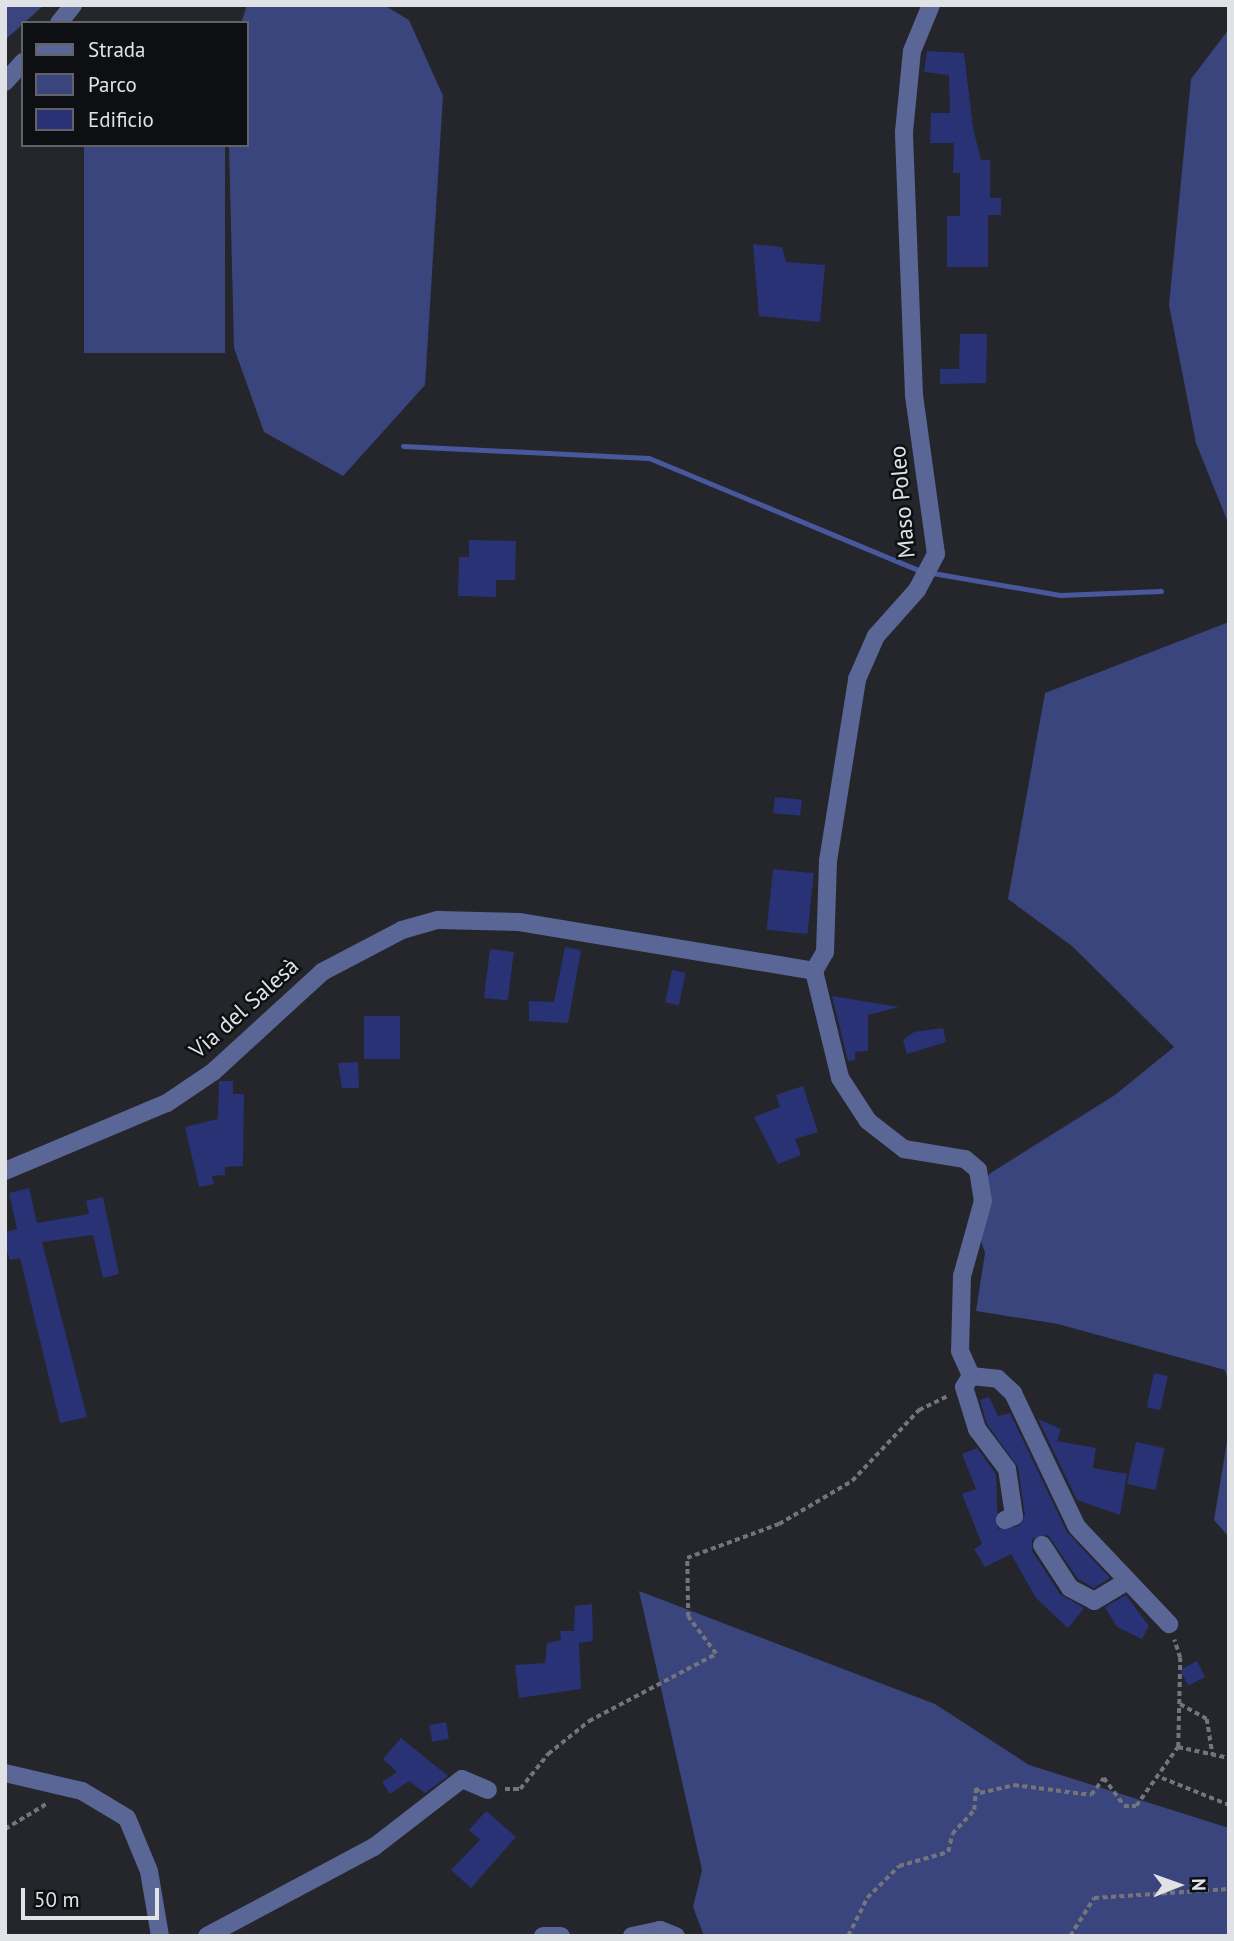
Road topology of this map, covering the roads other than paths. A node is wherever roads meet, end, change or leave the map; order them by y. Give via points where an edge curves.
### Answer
1 (72, 5) edge
2 (931, 5) edge
3 (60, 21) edge
4 (21, 64) edge
5 (5, 82) edge
6 (814, 971) junction
7 (5, 1171) edge
8 (968, 1381) junction
9 (1005, 1520) dead end
10 (1042, 1545) dead end
11 (1127, 1581) junction
12 (1169, 1624) road end
13 (5, 1773) edge
14 (488, 1790) road end
15 (160, 1936) edge
16 (207, 1936) edge
17 (543, 1936) edge
18 (561, 1936) edge
19 (632, 1936) edge
20 (676, 1936) edge

1 - 3 street
2 - 6 street, Maso Poleo via 912,51 904,118 914,395 936,554 927,575 876,636 857,679 828,861 825,952
4 - 5 street
6 - 7 street, Via del Salesà via 519,922 438,920 402,930 322,972 212,1072 167,1102
6 - 8 street via 840,1078 868,1121 904,1149 965,1159 978,1170 983,1201 961,1287 960,1351
8 - 9 street via 977,1429 1007,1468 1014,1516
8 - 11 street via 998,1379 1013,1393 1060,1501
10 - 11 street via 1070,1588 1094,1601
11 - 12 street
13 - 15 street via 82,1791 127,1818 149,1871
14 - 16 street via 462,1779 374,1847
17 - 18 street
19 - 20 street via 660,1930

